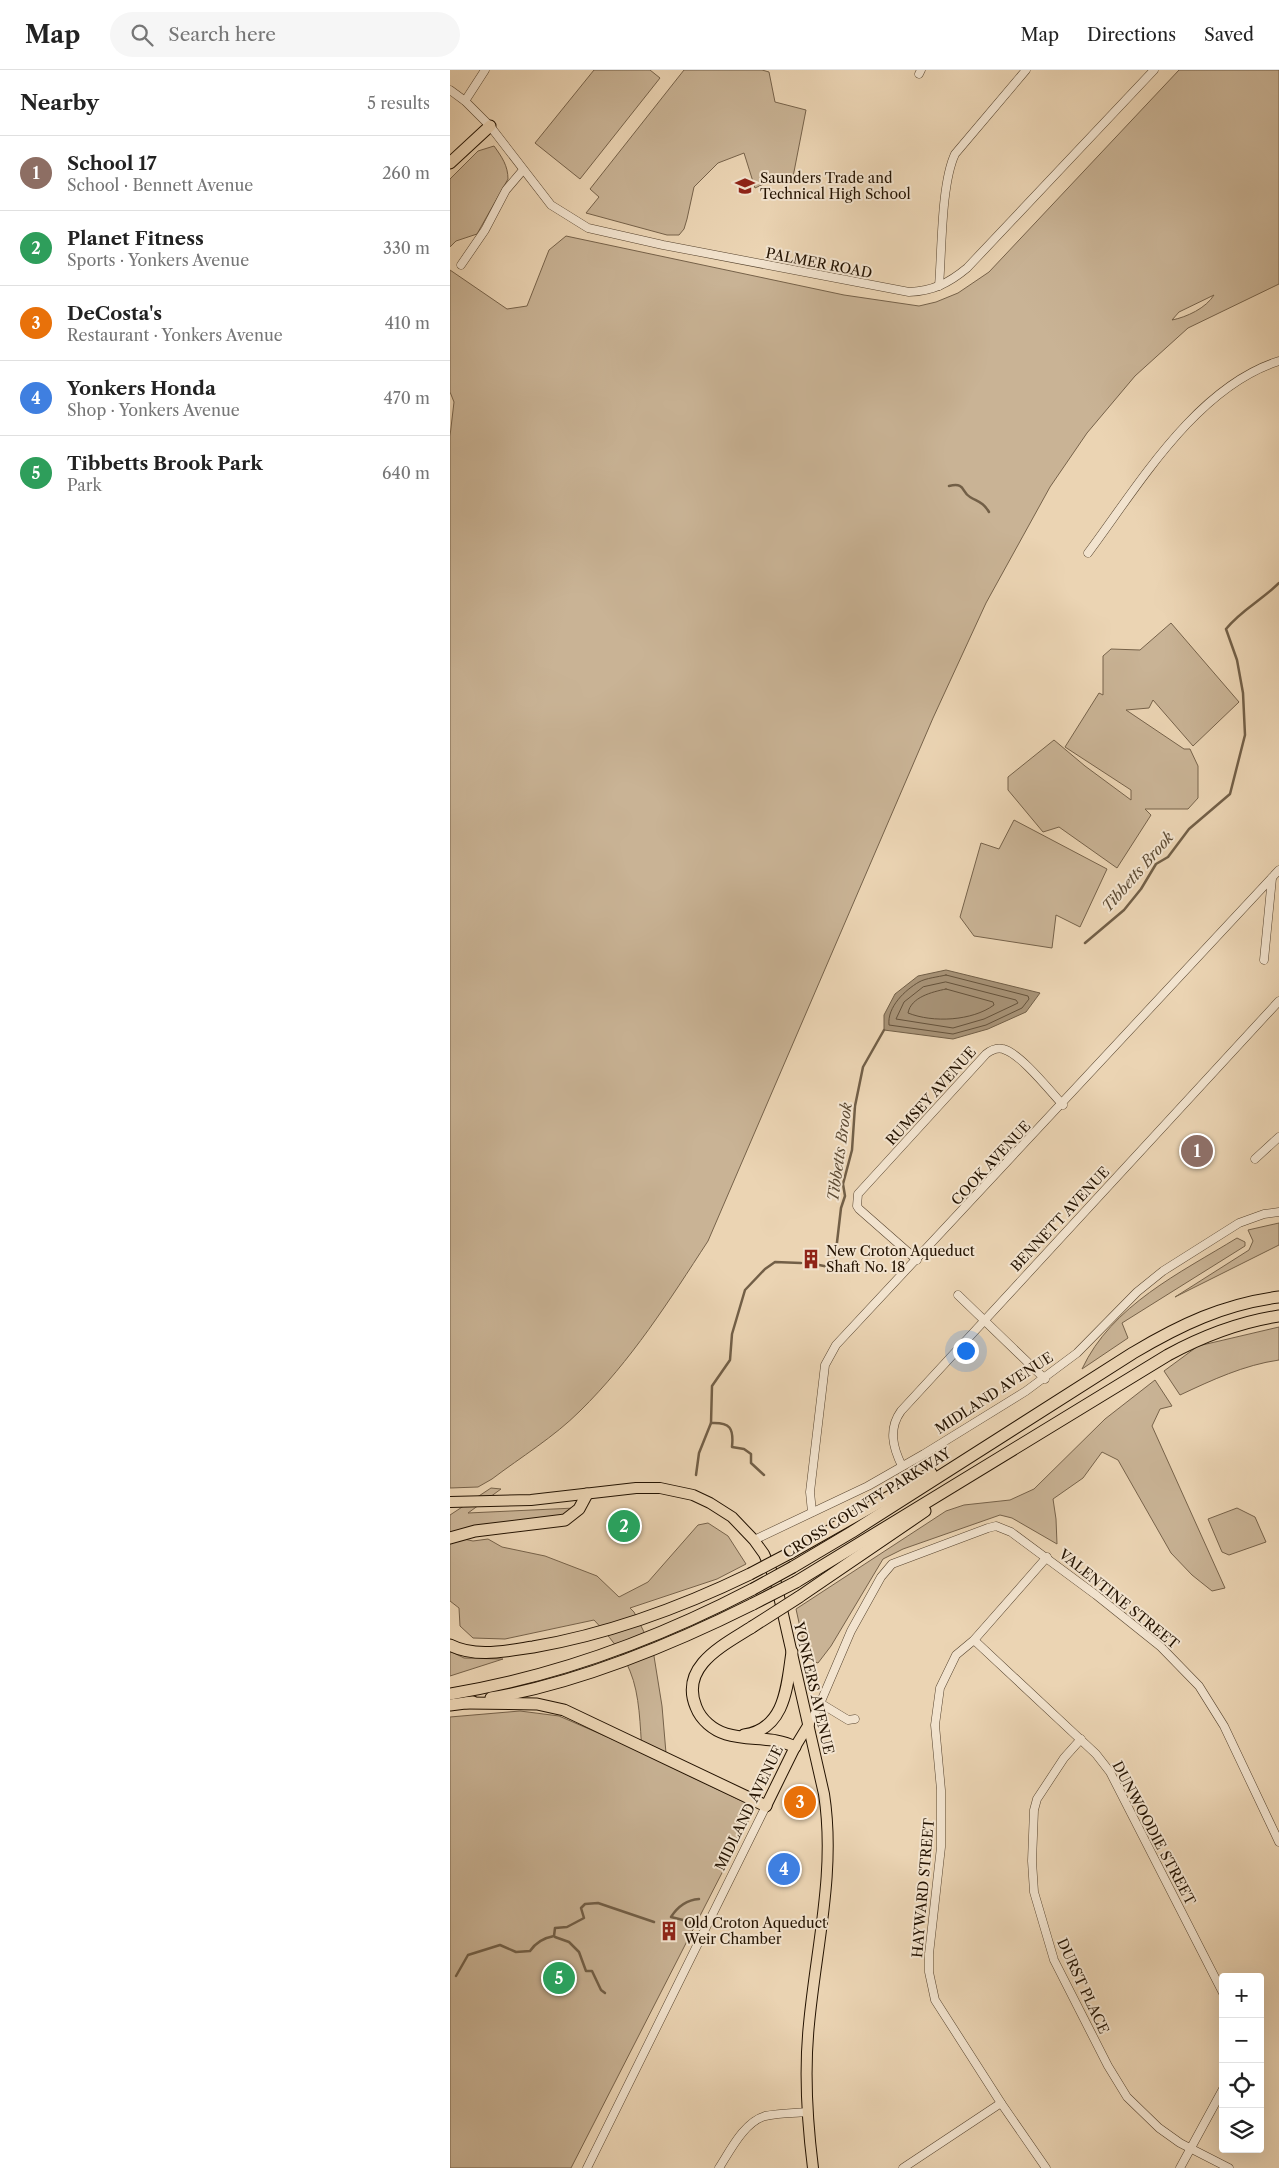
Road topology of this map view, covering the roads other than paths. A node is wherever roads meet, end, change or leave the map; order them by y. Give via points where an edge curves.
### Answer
1 (485, 70) edge
2 (1026, 70) edge
3 (1154, 70) edge
4 (450, 90) edge
5 (465, 101) junction
6 (490, 126) junction
7 (450, 163) edge
8 (523, 170) junction
9 (461, 265) dead end
10 (939, 286) junction
11 (1279, 361) edge
12 (1088, 553) dead end
13 (1279, 870) edge
14 (1272, 878) junction
15 (1264, 960) dead end
16 (1279, 1001) edge
17 (1063, 1104) junction
18 (1279, 1130) edge
19 (1279, 1137) edge
20 (1266, 1148) junction
21 (1255, 1159) dead end
22 (1279, 1212) edge
23 (917, 1260) junction
24 (958, 1295) dead end
25 (1279, 1297) edge
26 (1279, 1316) edge
27 (984, 1320) junction
28 (1045, 1379) junction
29 (987, 1445) junction
30 (902, 1466) junction
31 (963, 1480) junction
32 (587, 1494) junction
33 (450, 1502) edge
34 (812, 1512) junction
35 (996, 1526) joint
36 (450, 1538) edge
37 (754, 1540) junction
38 (1047, 1557) junction
39 (974, 1640) junction
40 (450, 1645) edge
41 (792, 1652) junction
42 (450, 1694) edge
43 (466, 1703) junction
44 (820, 1703) junction
45 (450, 1705) edge
46 (855, 1719) dead end
47 (809, 1724) junction
48 (732, 1735) junction
49 (1081, 1739) junction
50 (794, 1747) junction
51 (766, 1806) junction
52 (1279, 1842) edge
53 (1219, 1985) edge
54 (1219, 2097) edge
55 (1001, 2103) junction
56 (808, 2112) junction
57 (1192, 2149) junction
58 (587, 2168) edge
59 (719, 2168) edge
60 (813, 2168) edge
61 (903, 2168) edge
62 (1046, 2168) edge
63 (1180, 2168) edge
64 (1229, 2168) edge

1 - 5 street
2 - 10 street via 950,164
3 - 10 street, PALMER ROAD via 967,268 950,282
4 - 5 street, PALMER ROAD
5 - 6 street, PALMER ROAD
6 - 7 highway
6 - 8 street, PALMER ROAD
8 - 9 street via 506,190 485,230
8 - 10 street, PALMER ROAD via 551,205 588,228 891,290 920,292
11 - 12 street via 1210,400 1176,434
13 - 14 street, COOK AVENUE
14 - 15 street
14 - 17 street, COOK AVENUE
16 - 27 street, BENNETT AVENUE
17 - 23 street, COOK AVENUE
17 - 23 street, RUMSEY AVENUE via 1016,1057 1005,1049 991,1050 858,1194 857,1206
18 - 20 street
19 - 20 street
20 - 21 street
22 - 28 street, MIDLAND AVENUE via 1255,1216 1239,1223 1158,1274 1077,1353
23 - 34 street, COOK AVENUE via 829,1356 810,1492
24 - 27 street
25 - 29 highway, CROSS COUNTY PARKWAY via 1230,1307 1181,1326
26 - 31 highway via 1233,1326 1181,1348
27 - 28 street
27 - 30 street, BENNETT AVENUE via 898,1415 893,1437
28 - 30 street, MIDLAND AVENUE
29 - 40 highway, bridge via 934,1471 750,1574 665,1612 568,1640 488,1652 463,1651
29 - 42 highway, CROSS COUNTY PARKWAY, bridge via 793,1567 674,1626 528,1676
30 - 34 street, MIDLAND AVENUE
31 - 43 highway, bridge via 796,1582 672,1641 612,1664 523,1691
31 - 48 highway, bridge via 912,1520 708,1656 696,1671 692,1684 693,1698 701,1717 715,1729
32 - 33 main road, YONKERS AVENUE via 530,1500
32 - 36 highway via 580,1509 565,1520 475,1530
32 - 37 main road, YONKERS AVENUE via 636,1488 677,1490 718,1507 737,1521
34 - 37 street, MIDLAND AVENUE
35 - 38 street, VALENTINE STREET via 1011,1532
35 - 44 street, MIDLAND AVENUE via 892,1564 881,1577 851,1631
37 - 41 main road, YONKERS AVENUE via 775,1579
38 - 39 street, HAYWARD STREET
38 - 52 street, VALENTINE STREET via 1161,1647 1199,1686 1224,1726
39 - 49 street, DUNWOODIE STREET
39 - 55 street, HAYWARD STREET via 956,1655 940,1688 936,1712 941,1847 929,1972 936,2000
41 - 47 main road, YONKERS AVENUE
41 - 48 highway via 784,1698 776,1716 758,1731
43 - 45 highway
43 - 51 highway via 537,1704 564,1710
44 - 46 street via 848,1720
44 - 47 street, MIDLAND AVENUE
47 - 50 main road, MIDLAND AVENUE
47 - 56 main road, YONKERS AVENUE via 824,1794 829,1847 809,2024
48 - 50 highway
49 - 53 street, DUNWOODIE STREET via 1110,1772
49 - 57 street, DURST PLACE via 1064,1758 1037,1799 1034,1810 1034,1892 1043,1928 1066,1985 1127,2097 1159,2128
50 - 51 main road, MIDLAND AVENUE
51 - 58 street, MIDLAND AVENUE
54 - 57 street
55 - 61 street
55 - 62 street, HAYWARD STREET
56 - 59 street via 765,2116 753,2122
56 - 60 main road, YONKERS AVENUE
57 - 63 street
57 - 64 street, DURST PLACE

